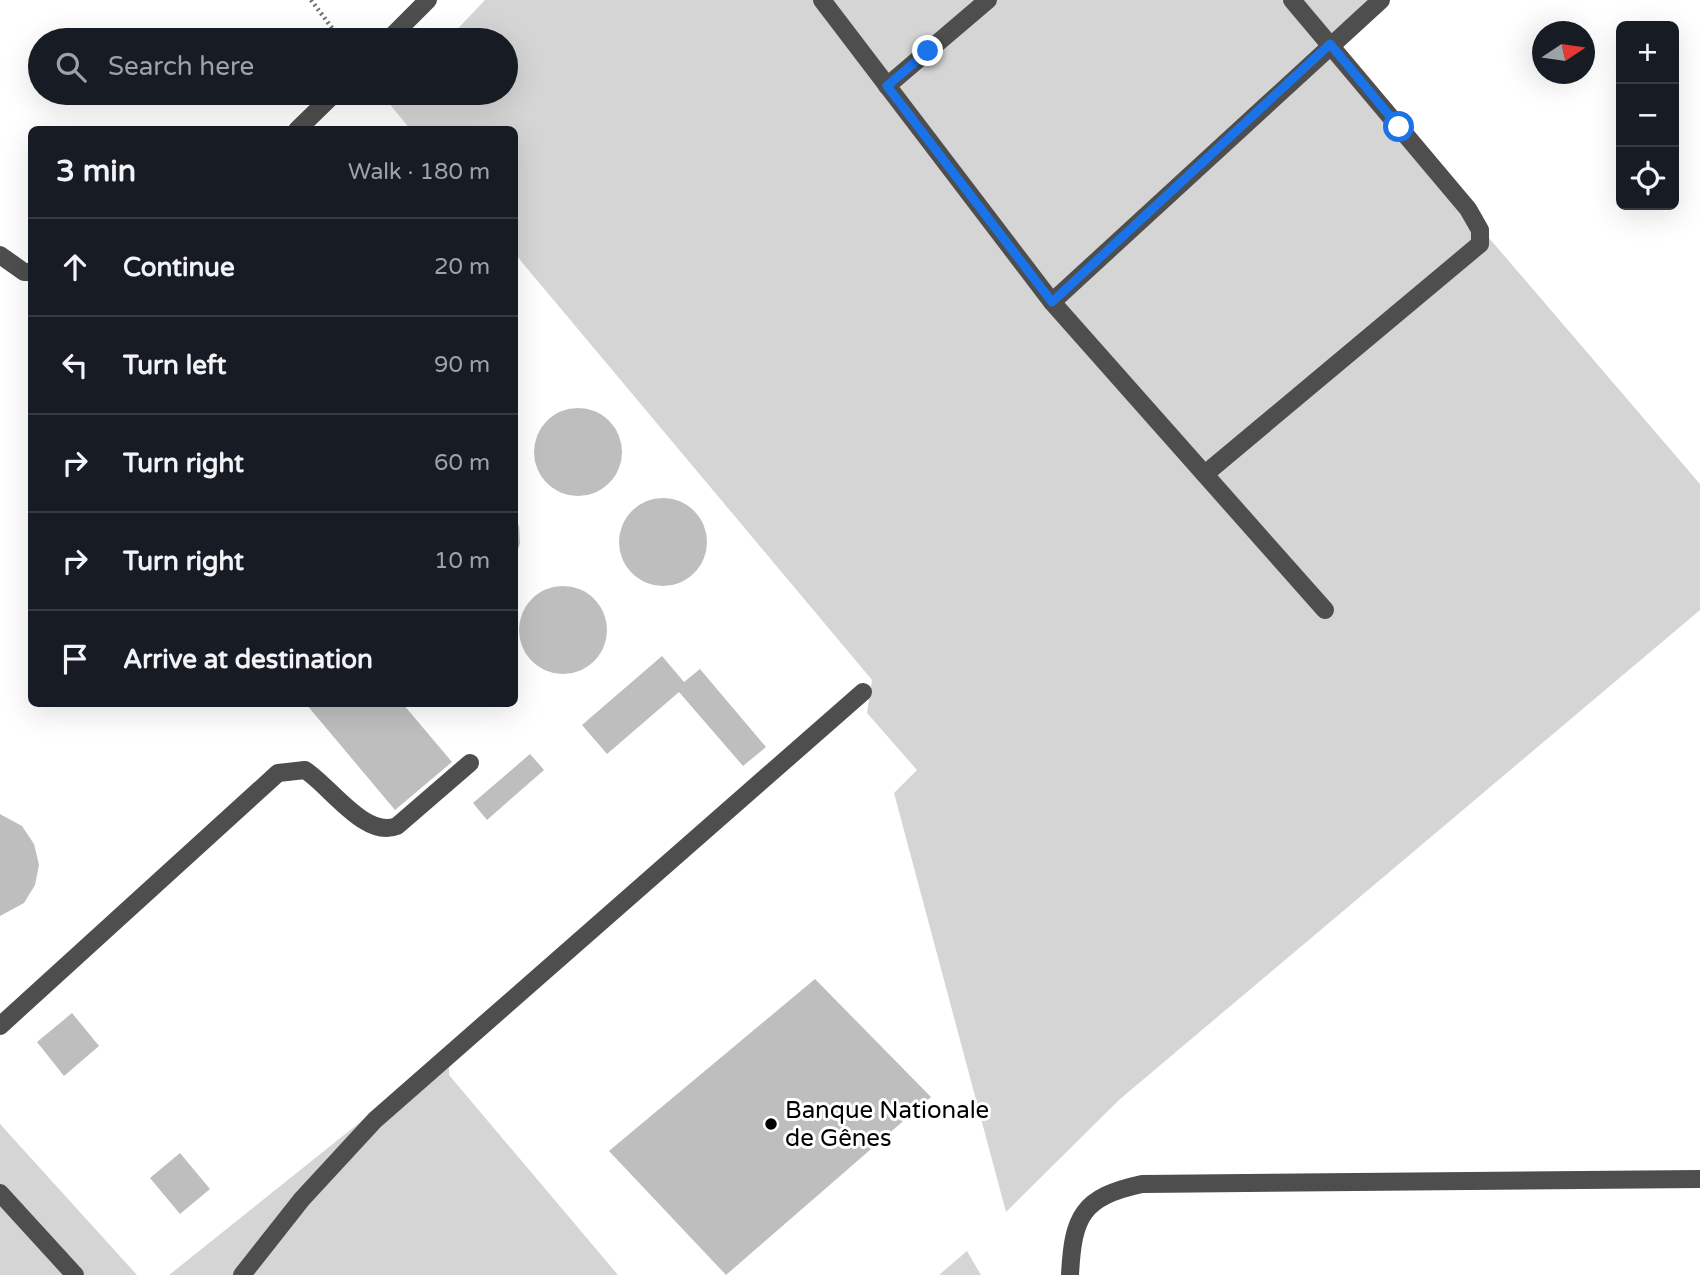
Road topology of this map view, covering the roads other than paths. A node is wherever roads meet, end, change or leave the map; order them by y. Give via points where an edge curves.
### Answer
1 (428, 0) edge
2 (822, 0) edge
3 (988, 0) edge
4 (1293, 0) edge
5 (1381, 0) edge
6 (400, 28) edge
7 (1330, 44) junction
8 (887, 86) junction
9 (323, 105) edge
10 (301, 126) edge
11 (0, 256) edge
12 (28, 272) edge
13 (1052, 302) junction
14 (1205, 474) junction
15 (1325, 610) dead end
16 (863, 692) dead end
17 (470, 763) dead end
18 (0, 1026) edge
19 (1700, 1179) edge
20 (0, 1193) edge
21 (75, 1275) edge
22 (242, 1275) edge
23 (1070, 1275) edge

1 - 6 street
2 - 8 street
3 - 8 street
4 - 7 street
5 - 7 street
7 - 13 street
7 - 14 street via 1468,209 1480,230 1480,244
8 - 13 street
9 - 10 street
11 - 12 street
13 - 14 street
14 - 15 street
16 - 22 street via 375,1120 302,1199
17 - 18 street via 390,829 365,822 305,770 278,773
19 - 23 street via 1142,1184 1096,1199 1084,1210 1075,1226
20 - 21 street

